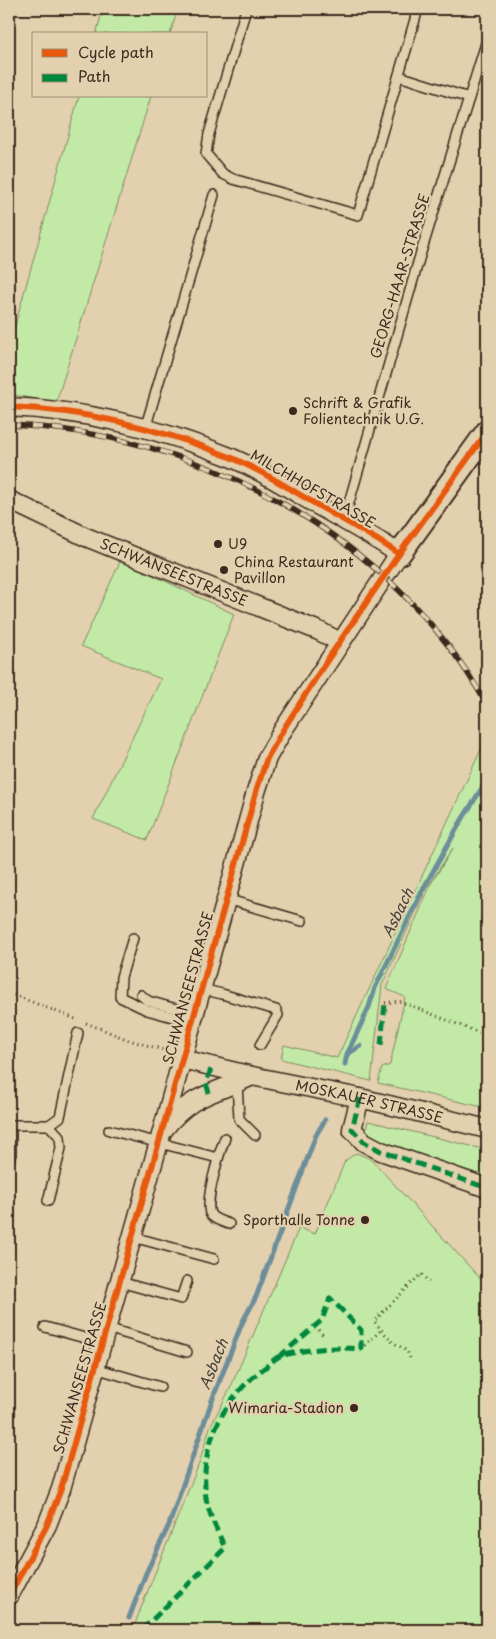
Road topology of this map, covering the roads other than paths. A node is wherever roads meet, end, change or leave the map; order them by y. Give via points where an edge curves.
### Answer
1 (246, 9) edge
2 (418, 9) edge
3 (487, 40) edge
4 (399, 76) junction
5 (469, 98) junction
6 (214, 195) dead end
7 (9, 407) edge
8 (145, 429) junction
9 (487, 432) edge
10 (480, 456) edge
11 (9, 500) edge
12 (344, 520) junction
13 (399, 554) junction
14 (340, 642) junction
15 (226, 899) junction
16 (302, 921) dead end
17 (133, 938) dead end
18 (201, 990) junction
19 (141, 995) dead end
20 (193, 1018) junction
21 (78, 1033) dead end
22 (260, 1044) dead end
23 (182, 1059) junction
24 (245, 1079) junction
25 (360, 1098) junction
26 (9, 1125) edge
27 (49, 1125) junction
28 (487, 1128) edge
29 (109, 1130) dead end
30 (9, 1131) edge
31 (255, 1135) dead end
32 (161, 1137) junction
33 (224, 1138) dead end
34 (11, 1155) dead end
35 (218, 1158) junction
36 (487, 1188) edge
37 (48, 1201) dead end
38 (228, 1224) dead end
39 (133, 1237) junction
40 (214, 1259) dead end
41 (187, 1281) dead end
42 (120, 1282) junction
43 (45, 1327) dead end
44 (104, 1336) junction
45 (187, 1352) dead end
46 (95, 1368) junction
47 (160, 1387) dead end
48 (9, 1596) edge

1 - 4 lane via 206,154 223,174 233,179 358,215
2 - 4 lane
3 - 5 lane, GEORG-HAAR-STRASSE
4 - 5 lane
5 - 12 lane, GEORG-HAAR-STRASSE via 418,259
6 - 8 lane
7 - 8 street, MILCHHOFSTRASSE via 72,413
8 - 12 street, MILCHHOFSTRASSE via 231,458
9 - 10 street, SCHWANSEESTRASSE
10 - 13 street, SCHWANSEESTRASSE
11 - 14 street, SCHWANSEESTRASSE via 86,537
12 - 13 street, MILCHHOFSTRASSE
13 - 14 street, SCHWANSEESTRASSE
14 - 15 street, SCHWANSEESTRASSE via 267,758
15 - 16 lane
15 - 18 street, SCHWANSEESTRASSE
17 - 20 lane via 120,997 147,1010
18 - 20 street, SCHWANSEESTRASSE
18 - 22 lane via 276,1010 278,1015
19 - 20 lane via 148,1001
20 - 23 street, SCHWANSEESTRASSE
21 - 27 lane via 60,1118
23 - 24 street, MOSKAUER STRASSE
23 - 32 street, SCHWANSEESTRASSE
24 - 25 street, MOSKAUER STRASSE
24 - 31 lane via 240,1119
24 - 32 street, MOSKAUER STRASSE via 208,1093 186,1106 173,1117
25 - 28 street, MOSKAUER STRASSE
25 - 36 street via 352,1129 364,1142
26 - 27 lane
27 - 37 lane via 60,1137 61,1148
29 - 32 lane
30 - 34 lane
32 - 35 lane
32 - 39 street, SCHWANSEESTRASSE
33 - 35 lane
35 - 38 lane via 208,1205 210,1215
39 - 40 lane
39 - 42 street, SCHWANSEESTRASSE
41 - 42 lane via 182,1299
42 - 44 street, SCHWANSEESTRASSE
43 - 44 lane
44 - 45 lane
44 - 46 street, SCHWANSEESTRASSE
46 - 47 lane
46 - 48 street, SCHWANSEESTRASSE via 61,1489 47,1525

